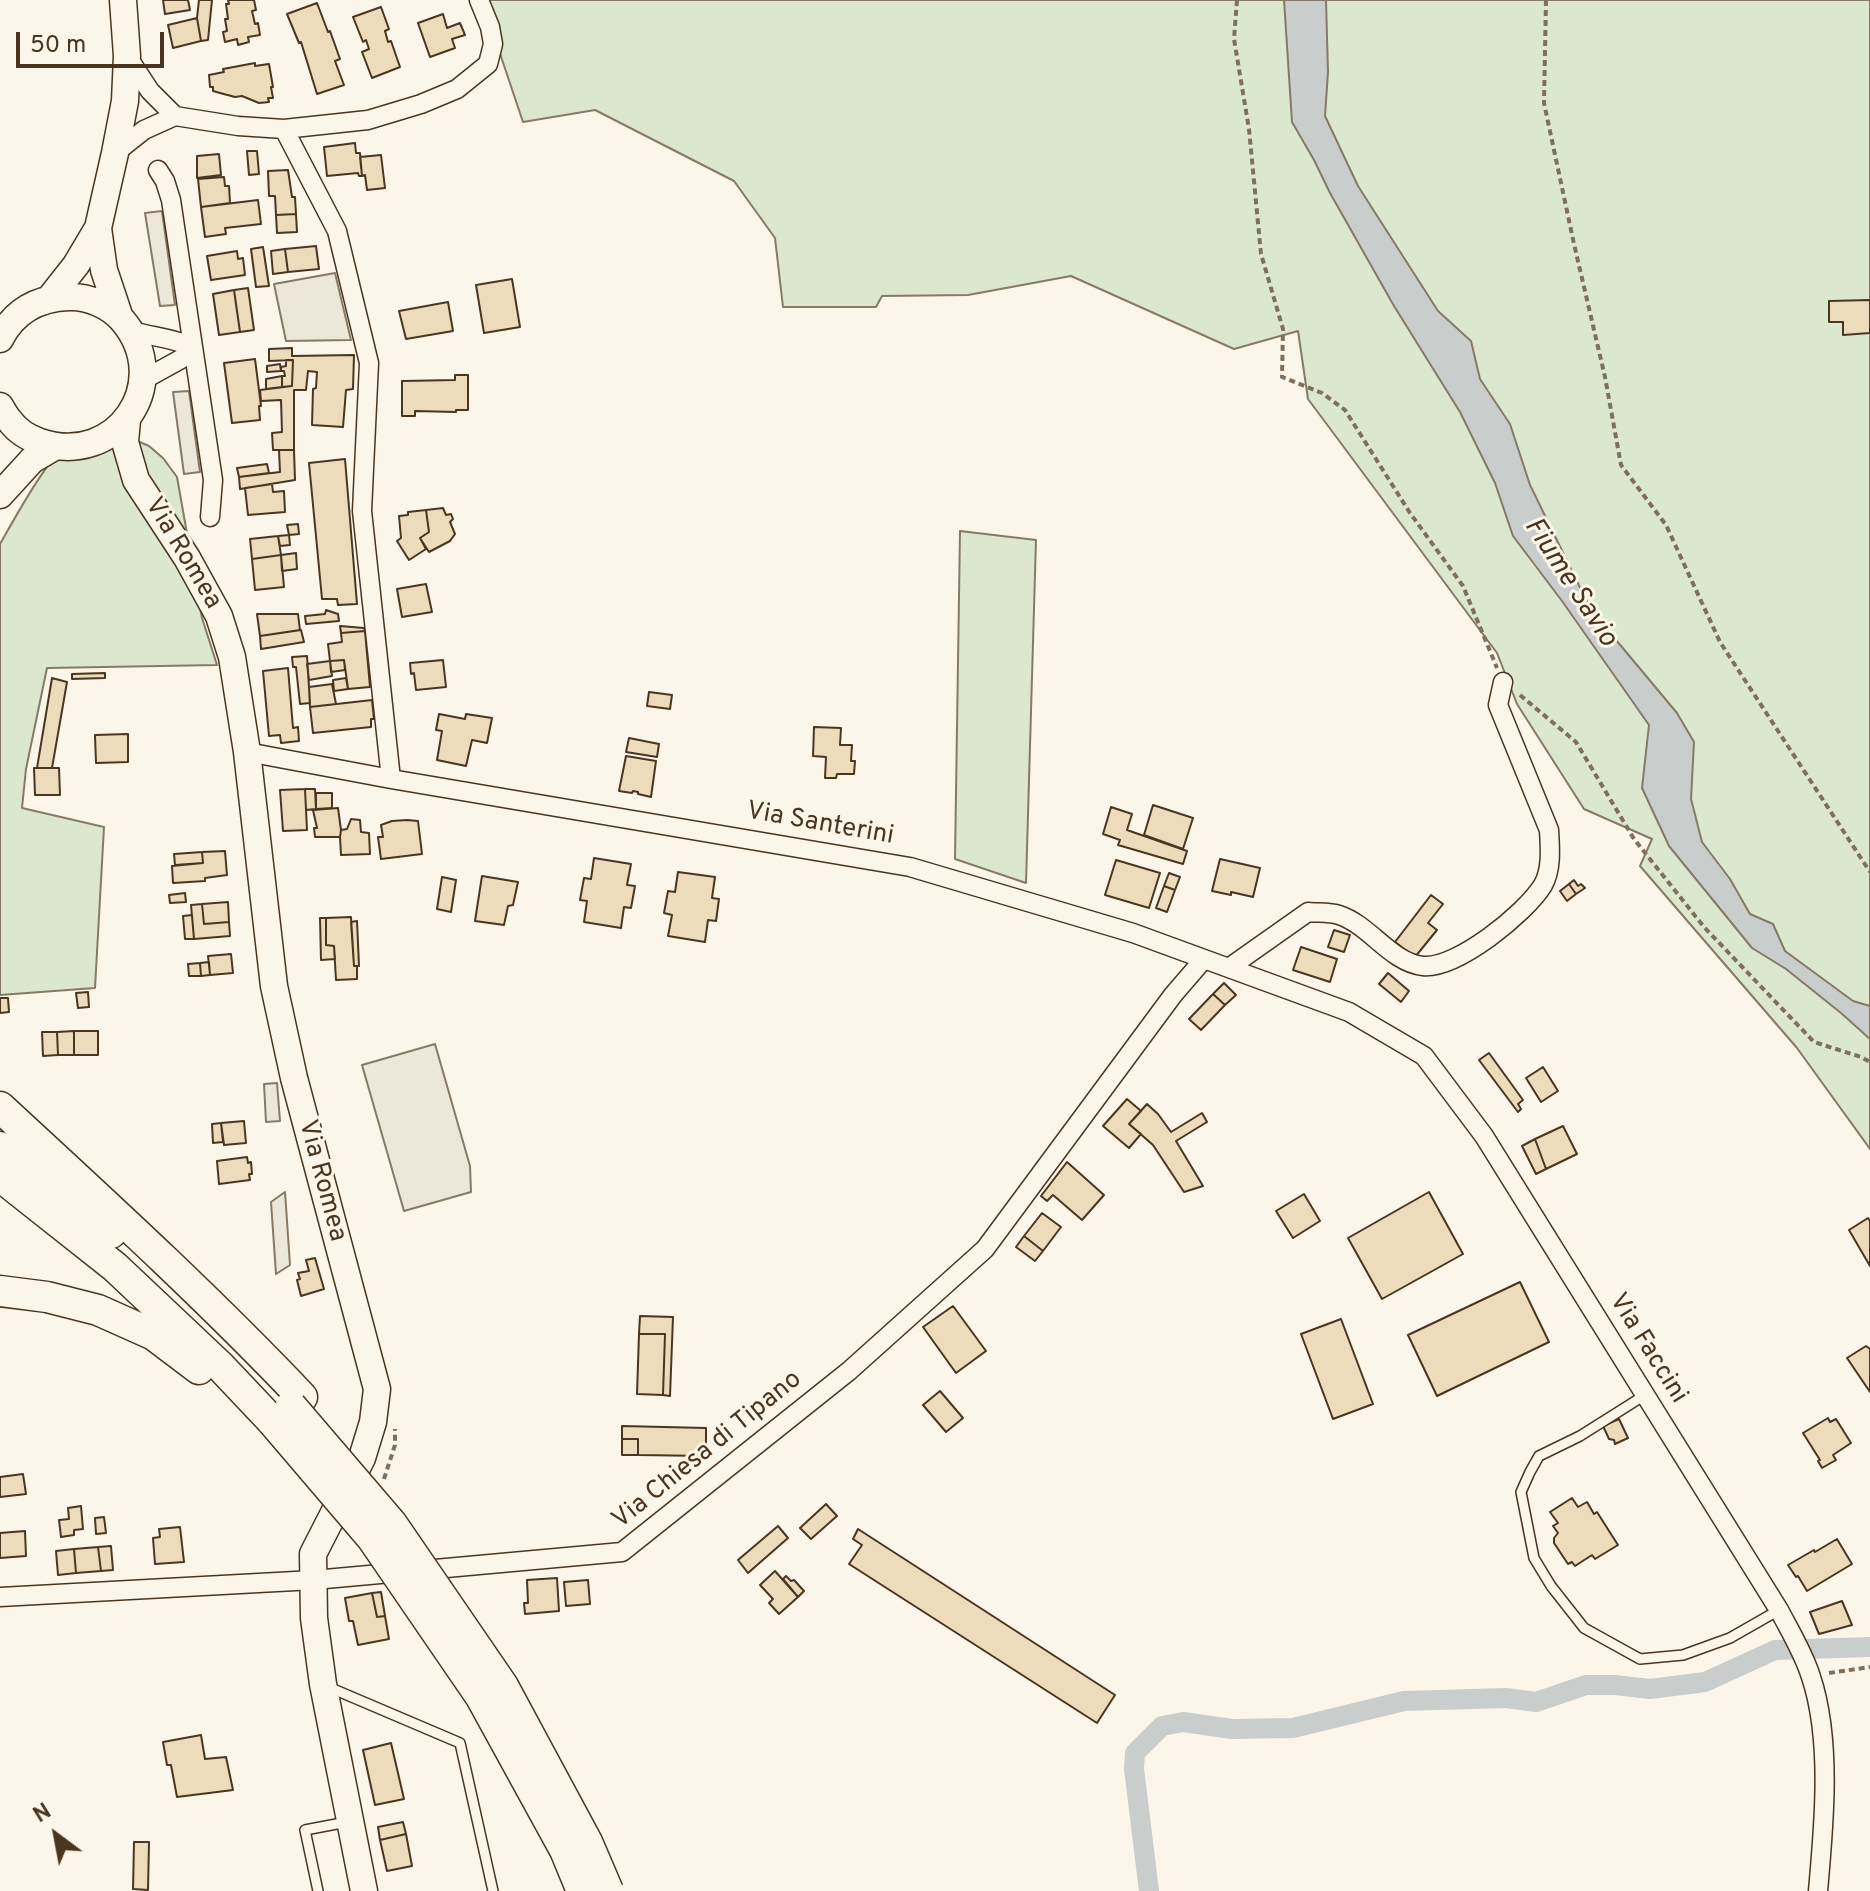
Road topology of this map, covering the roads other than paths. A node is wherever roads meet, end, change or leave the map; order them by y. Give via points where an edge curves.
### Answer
1 (123, 0) edge
2 (479, 0) edge
3 (127, 56) junction
4 (175, 116) junction
5 (284, 129) junction
6 (115, 153) junction
7 (158, 170) dead end
8 (98, 228) junction
9 (50, 298) junction
10 (126, 323) junction
11 (0, 339) edge
12 (193, 347) junction
13 (143, 380) junction
14 (0, 406) edge
15 (127, 420) junction
16 (67, 447) junction
17 (136, 480) junction
18 (0, 495) edge
19 (210, 517) dead end
20 (1503, 682) road end
21 (247, 752) junction
22 (391, 779) junction
23 (1204, 959) junction
24 (1230, 967) junction
25 (0, 1107) edge
26 (0, 1147) edge
27 (0, 1176) edge
28 (0, 1291) edge
29 (1645, 1395) junction
30 (282, 1414) junction
31 (382, 1531) junction
32 (314, 1580) junction
33 (0, 1597) edge
34 (1779, 1610) junction
35 (323, 1684) junction
36 (350, 1821) junction
37 (318, 1891) edge
38 (364, 1891) edge
39 (493, 1891) edge
40 (582, 1891) edge
41 (608, 1891) edge
42 (1818, 1891) edge

1 - 3 main road
2 - 5 street via 493,44 488,64 457,89 368,120
3 - 4 street
3 - 6 main road
4 - 5 street
4 - 6 street via 144,130
5 - 22 street via 337,231 369,363 362,511
6 - 8 main road
7 - 12 street, Via Romea via 171,200
8 - 9 main road
8 - 10 main road via 104,270
9 - 10 main road via 75,296 98,302
9 - 11 main road via 26,308
10 - 12 street via 152,337
10 - 13 main road via 142,355
12 - 13 street
12 - 19 street, Via Romea via 213,480
13 - 15 main road, Via Romea
14 - 16 main road, Via Romea via 31,439
15 - 16 main road via 106,437
15 - 17 main road, Via Romea via 125,442
16 - 17 main road, Via Romea via 106,458
16 - 18 main road via 32,460
17 - 21 main road, Via Romea via 219,616 232,657
20 - 24 street via 1498,705 1549,830 1544,883 1527,905 1492,935 1442,964 1420,965 1338,915 1308,912
21 - 22 street, Via Santerini
21 - 32 main road, Via Romea via 274,986 377,1389 362,1458 313,1554
22 - 23 street, Via Santerini via 910,867
23 - 24 street, Via Santerini
23 - 32 street, Via Chiesa di Tipano via 985,1249 849,1371 622,1552
24 - 29 street, Via Faccini via 1349,1012 1424,1056 1484,1136
25 - 30 highway via 248,1340
26 - 30 highway via 132,1249 238,1350
27 - 30 highway via 115,1267 221,1367
28 - 30 highway via 98,1310 154,1335 210,1377
29 - 34 street, Via Faccini
29 - 34 lane via 1539,1456 1530,1472 1521,1492 1534,1558 1551,1586 1584,1628 1640,1659 1683,1655 1730,1638
30 - 31 highway, bridge via 317,1492
30 - 31 highway, bridge via 354,1459
31 - 40 highway, bridge via 481,1697
31 - 41 highway, bridge via 503,1686
32 - 33 street, Via Chiesa di Tipano
32 - 35 main road, Via Romea
34 - 42 street, Via Faccini via 1811,1675 1820,1713 1825,1810
35 - 36 main road, Via Romea
35 - 39 lane via 460,1743
36 - 37 lane via 305,1830
36 - 38 main road, Via Romea

